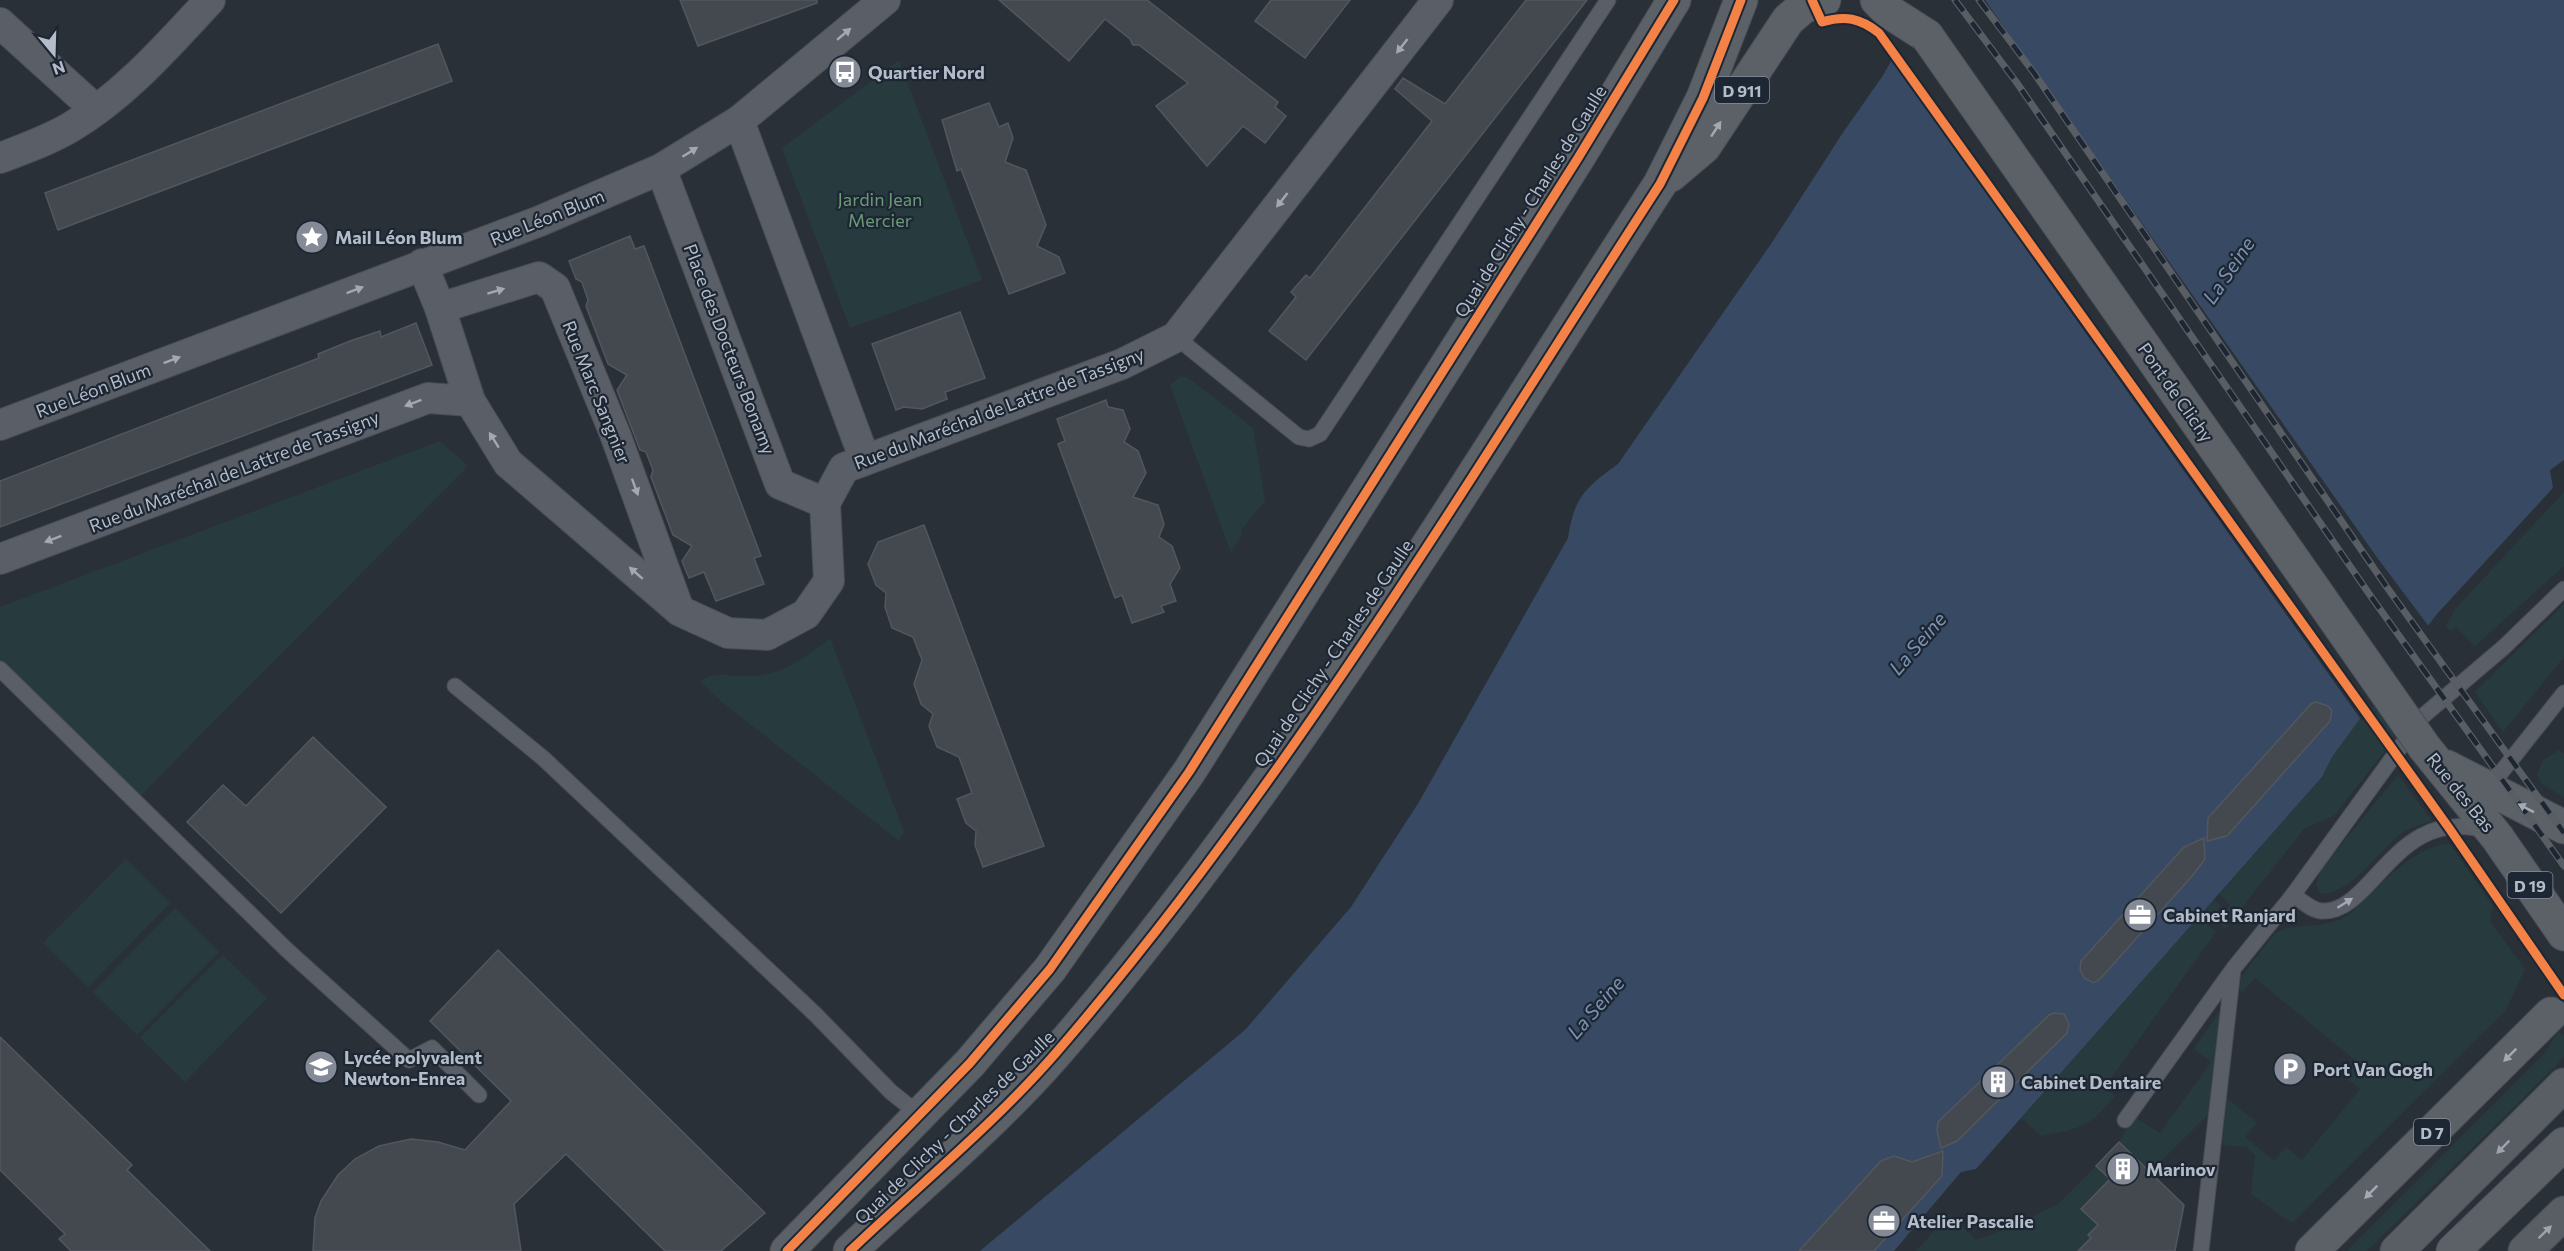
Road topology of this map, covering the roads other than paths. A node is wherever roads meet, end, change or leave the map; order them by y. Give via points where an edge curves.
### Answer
1 (210, 0) edge
2 (885, 0) edge
3 (1438, 0) edge
4 (1608, 0) edge
5 (1658, 0) edge
6 (1674, 0) edge
7 (1741, 0) edge
8 (1824, 0) edge
9 (1913, 0) edge
10 (1874, 1) edge
11 (0, 23) edge
12 (1653, 34) junction
13 (1927, 36) junction
14 (96, 110) junction
15 (739, 121) junction
16 (0, 158) edge
17 (661, 170) junction
18 (1660, 184) junction
19 (422, 264) junction
20 (440, 308) junction
21 (1176, 337) junction
22 (470, 401) junction
23 (0, 425) edge
24 (865, 460) junction
25 (825, 503) junction
26 (0, 559) edge
27 (2564, 589) edge
28 (680, 611) junction
29 (0, 669) edge
30 (455, 686) dead end
31 (2564, 693) edge
32 (2425, 748) junction
33 (2488, 789) junction
34 (2564, 827) edge
35 (2497, 837) junction
36 (2293, 895) junction
37 (2564, 934) edge
38 (2233, 969) junction
39 (2551, 1014) dead end
40 (480, 1095) dead end
41 (2558, 1096) edge
42 (920, 1115) junction
43 (2125, 1120) dead end
44 (2564, 1144) edge
45 (2564, 1213) edge
46 (787, 1251) edge
47 (850, 1251) edge
48 (2201, 1251) edge
49 (2312, 1251) edge
50 (2397, 1251) edge
51 (2453, 1251) edge
52 (2525, 1251) edge

1 - 14 street via 143,71
15 -> 2 street, Rue Léon Blum
3 -> 21 street, Rue du Maréchal de Lattre de Tassigny
4 - 21 lane via 1320,434 1309,439 1299,437
5 - 12 main road
6 - 12 main road, Quai de Clichy - Charles de Gaulle
7 - 18 main road, Quai de Clichy - Charles de Gaulle via 1703,98
18 -> 8 main road, D 911 via 1704,147 1788,20 1806,6
9 - 13 main road, Pont de Clichy
10 - 13 main road, Pont de Clichy
11 - 14 street
12 - 42 main road, Quai de Clichy - Charles de Gaulle via 1578,159 1189,772 1050,969
13 - 32 main road, Pont de Clichy, bridge
14 - 16 street via 55,135
17 -> 15 street, Rue Léon Blum
15 - 24 street
17 - 19 street, Rue Léon Blum via 540,221
17 - 25 street, Place des Docteurs Bonamy via 780,484
18 - 47 main road, Quai de Clichy - Charles de Gaulle via 1342,673 1183,899 1052,1057
19 - 20 street
23 -> 19 street, Rue Léon Blum
20 - 22 street
20 -> 28 street, Rue Marc Sangnier via 539,278 555,288 615,434
21 - 24 street, Rue du Maréchal de Lattre de Tassigny via 1122,364
22 -> 26 street, Rue du Maréchal de Lattre de Tassigny via 428,398
28 -> 22 street via 508,463
24 - 25 street, Rue du Maréchal de Lattre de Tassigny via 844,468
25 - 28 street via 829,581 806,614 767,635 728,633
27 - 36 lane via 2423,716
29 - 40 lane via 287,950 409,1060 432,1048
30 - 42 lane via 543,758 816,1015 891,1092
31 - 33 lane
32 - 33 main road, Rue des Bas via 2447,766
32 - 35 main road, Rue des Bas / D 19
34 -> 33 main road, Rue des Bas
36 -> 35 lane via 2316,910 2330,910 2346,904 2415,839 2439,830 2468,827
35 - 37 main road, Rue des Bas / D 19
36 - 38 lane
38 - 43 lane
38 - 48 lane
39 -> 49 main road, D 7
41 -> 50 main road
42 - 46 main road, Quai de Clichy - Charles de Gaulle
44 - 51 main road
52 -> 45 main road

